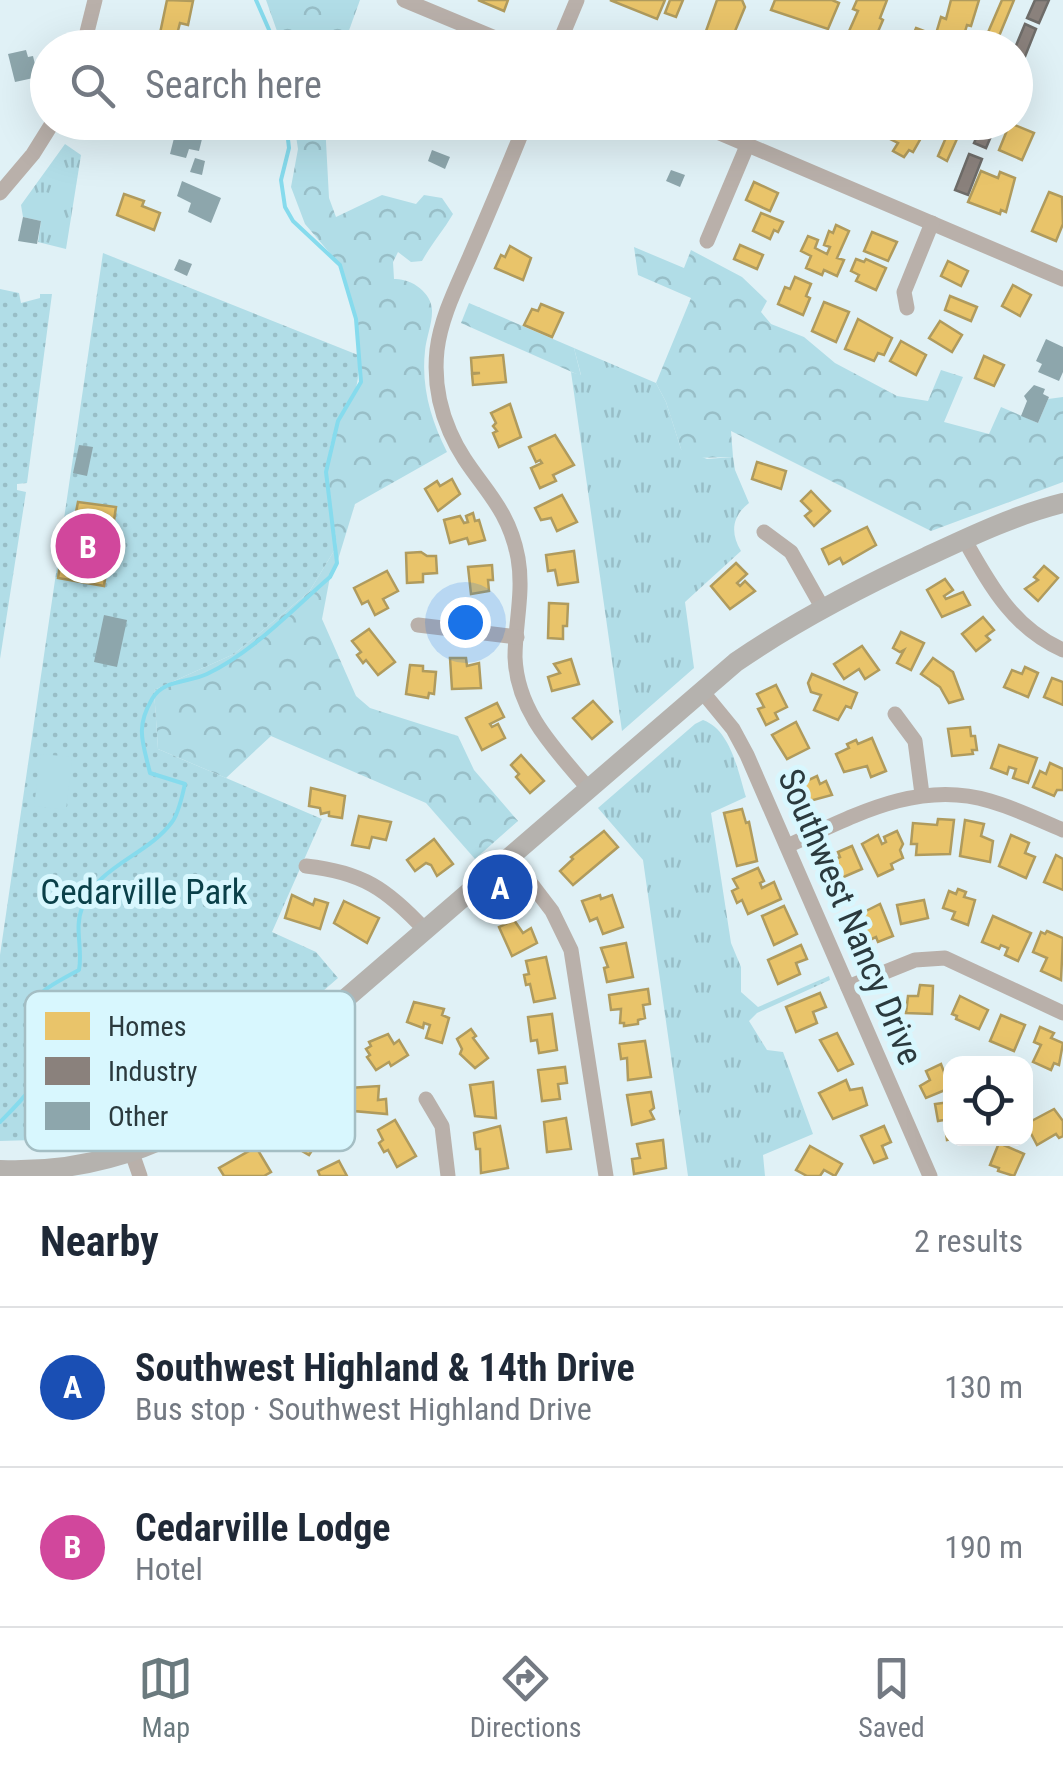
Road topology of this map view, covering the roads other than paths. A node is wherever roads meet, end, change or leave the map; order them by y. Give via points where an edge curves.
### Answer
1 (96, 0) edge
2 (404, 0) edge
3 (577, 0) edge
4 (88, 30) edge
5 (476, 30) edge
6 (564, 30) edge
7 (42, 140) edge
8 (518, 140) edge
9 (734, 140) edge
10 (748, 146) junction
11 (0, 193) edge
12 (932, 224) junction
13 (708, 241) dead end
14 (1063, 279) edge
15 (907, 308) dead end
16 (1063, 503) edge
17 (764, 532) dead end
18 (964, 539) junction
19 (822, 607) junction
20 (418, 626) dead end
21 (517, 637) junction
22 (1063, 650) edge
23 (701, 690) junction
24 (895, 714) dead end
25 (588, 788) junction
26 (922, 794) junction
27 (1063, 830) edge
28 (787, 846) junction
29 (510, 856) junction
30 (306, 866) dead end
31 (425, 930) junction
32 (848, 987) junction
33 (355, 991) edge
34 (1063, 1012) edge
35 (426, 1099) dead end
36 (136, 1151) edge
37 (132, 1153) junction
38 (0, 1170) edge
39 (140, 1176) edge
40 (448, 1176) edge
41 (606, 1176) edge
42 (930, 1176) edge

1 - 4 street
2 - 5 street
3 - 6 street
7 - 11 street
8 - 21 street via 449,306 436,366 452,436 493,494 514,540
9 - 10 street
10 - 12 street
10 - 13 street
12 - 14 street
12 - 15 street via 904,292
16 - 18 main road
17 - 19 street via 791,552
18 - 19 main road
18 - 22 street via 1012,615
19 - 23 main road
20 - 21 street
21 - 25 street via 527,707
23 - 25 main road
23 - 28 street, Southwest Nancy Drive via 740,741
24 - 26 street via 915,740
25 - 29 main road
26 - 27 street via 987,800
26 - 28 street
28 - 32 street, Southwest Nancy Drive
29 - 31 main road
29 - 41 street via 552,910 571,950
30 - 31 street via 366,880
31 - 33 main road
32 - 34 street via 915,960 945,958
32 - 42 street, Southwest Nancy Drive
35 - 40 street via 442,1126
36 - 37 main road
37 - 38 main road via 56,1168
37 - 39 street

